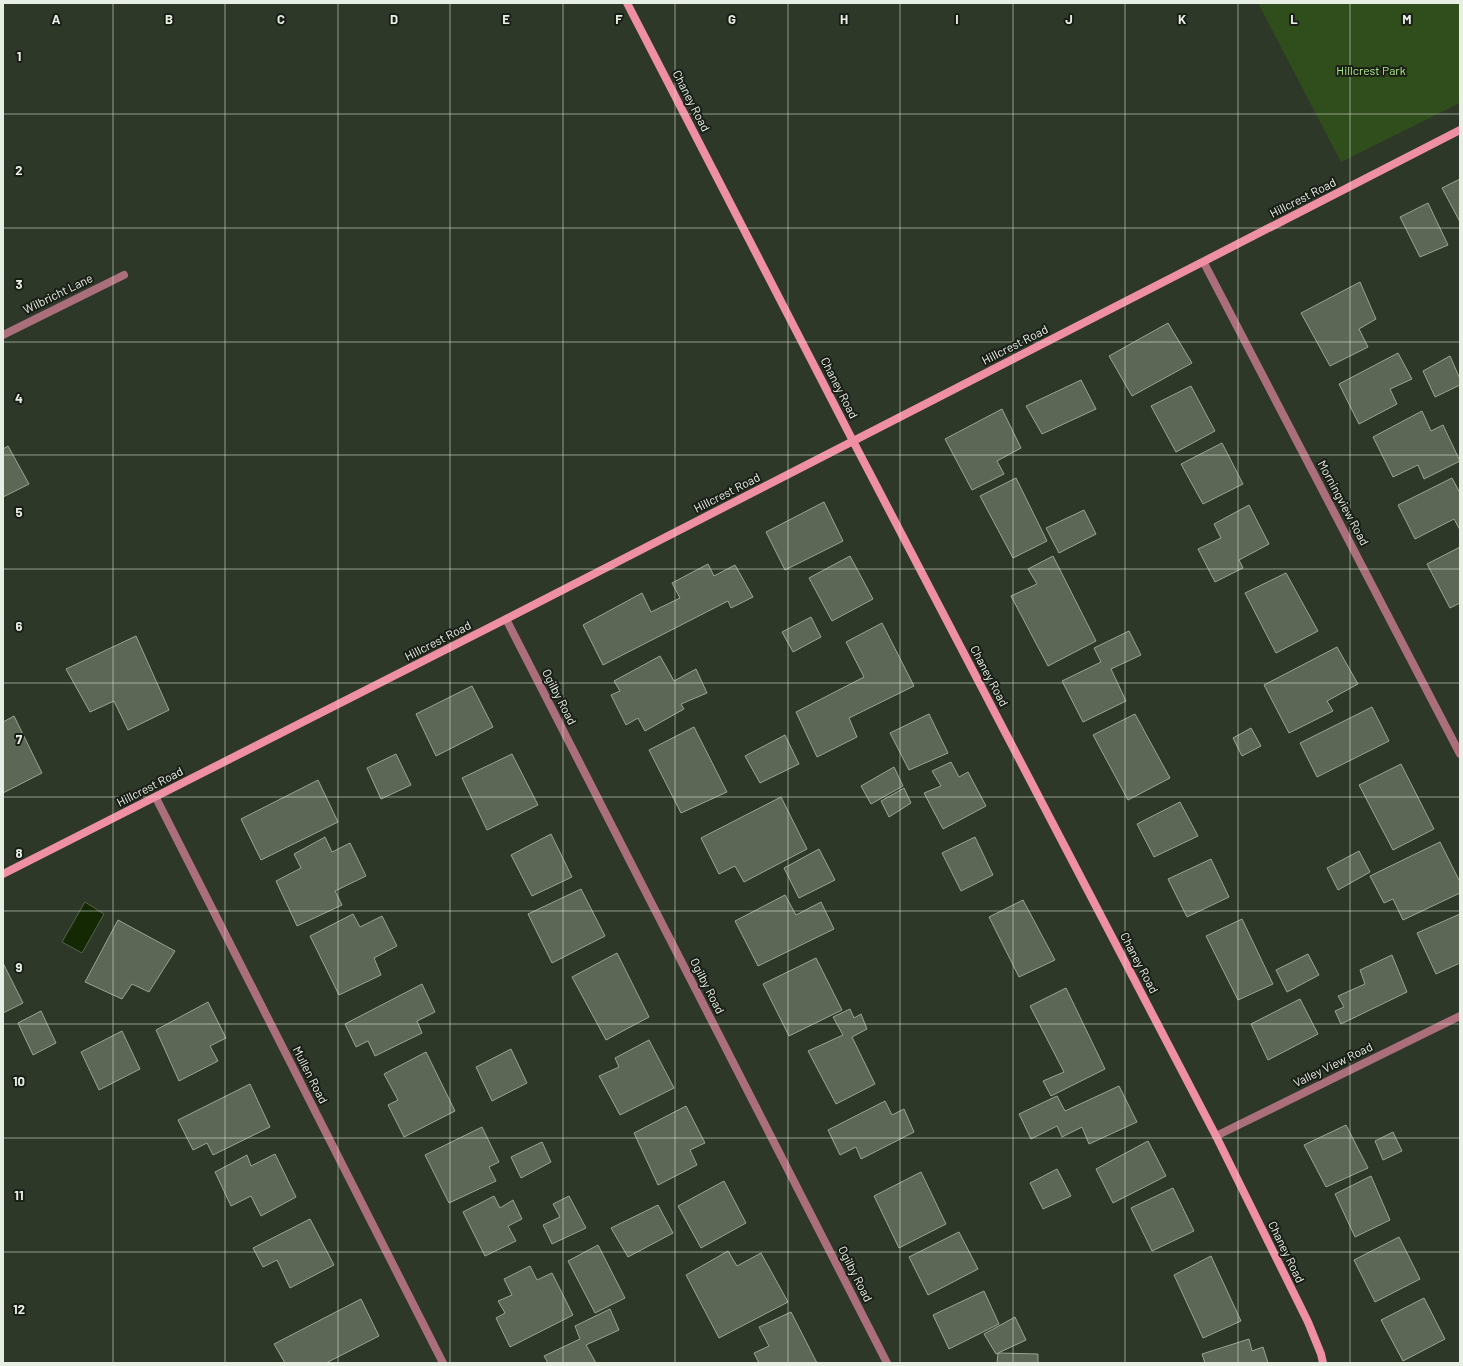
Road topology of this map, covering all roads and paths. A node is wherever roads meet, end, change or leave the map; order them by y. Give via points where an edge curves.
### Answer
1 (627, 3) edge
2 (1460, 130) edge
3 (1204, 263) junction
4 (124, 275) dead end
5 (3, 335) edge
6 (853, 441) junction
7 (506, 619) junction
8 (1460, 754) edge
9 (156, 798) junction
10 (3, 874) edge
11 (1460, 1016) edge
12 (1216, 1136) junction
13 (443, 1363) edge
14 (887, 1363) edge
15 (1323, 1363) edge

1 - 6 street, Chaney Road
2 - 3 street, Hillcrest Road
3 - 6 street, Hillcrest Road
3 - 8 street, Morningview Road
4 - 5 street, Wilbricht Lane
6 - 7 street, Hillcrest Road
6 - 12 street, Chaney Road
7 - 9 street, Hillcrest Road
7 - 14 street, Ogilby Road
9 - 10 street, Hillcrest Road
9 - 13 street, Mullen Road
11 - 12 street, Valley View Road
12 - 15 street, Chaney Road via 1308,1322

